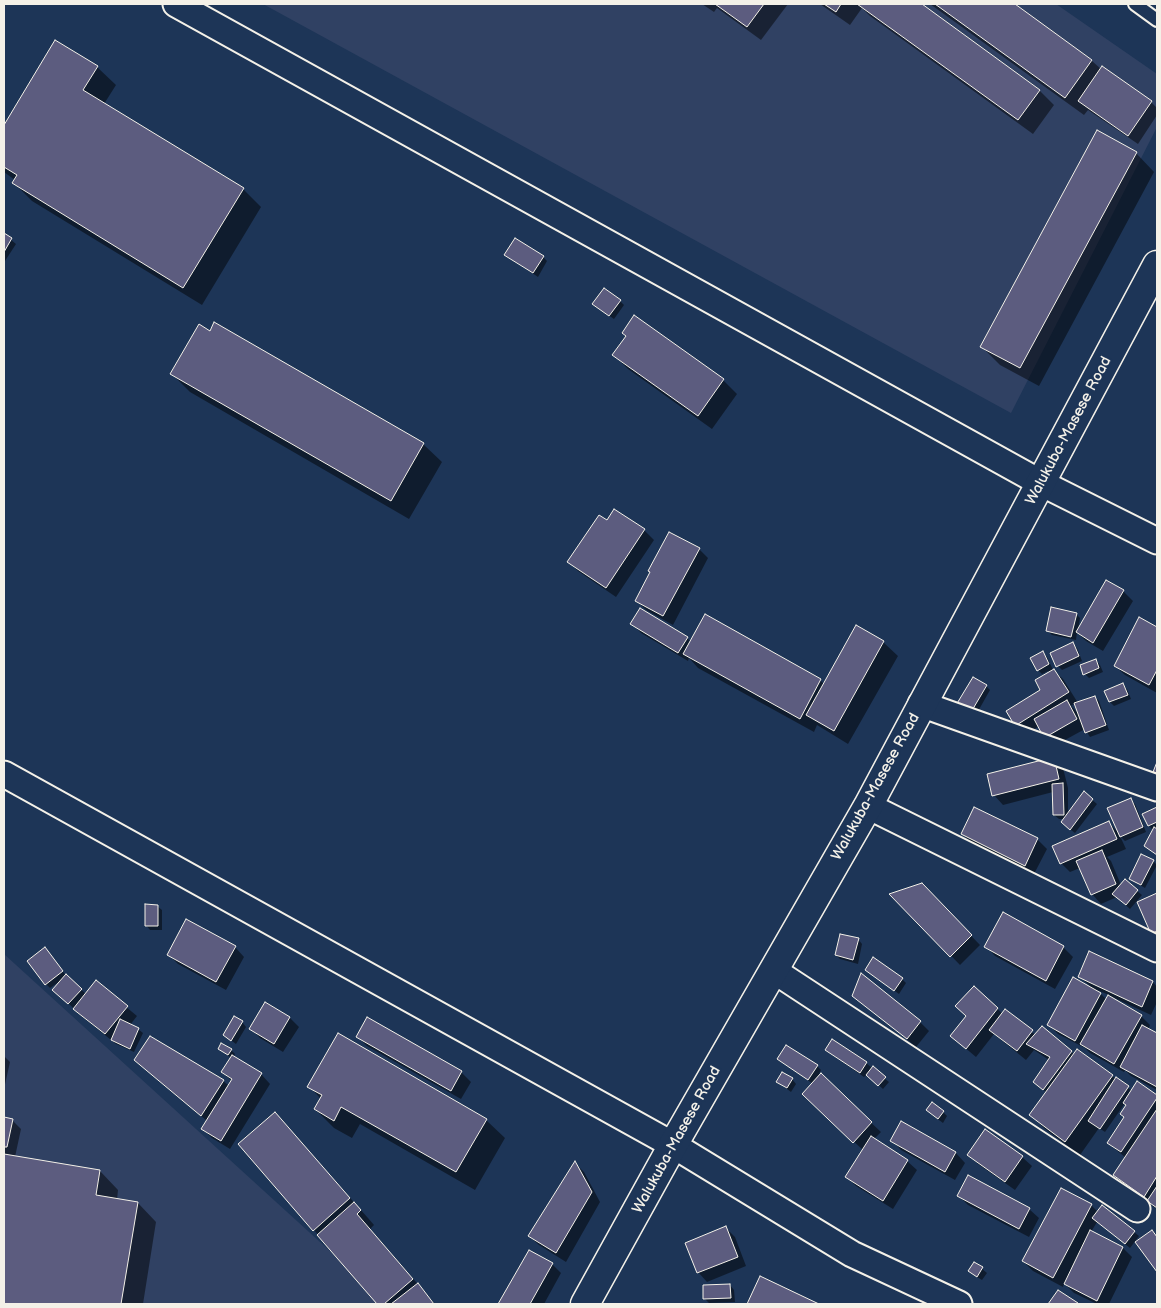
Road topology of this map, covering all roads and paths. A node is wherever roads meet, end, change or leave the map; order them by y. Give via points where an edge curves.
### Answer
1 (176, 4) edge
2 (1135, 4) edge
3 (1157, 20) edge
4 (1157, 265) edge
5 (1041, 483) junction
6 (1157, 541) edge
7 (921, 704) junction
8 (4, 774) edge
9 (1157, 788) edge
10 (868, 806) junction
11 (1157, 949) edge
12 (773, 970) junction
13 (673, 1145) junction
14 (1137, 1209) dead end
15 (585, 1304) edge
16 (959, 1304) edge

1 - 5 street
2 - 3 lane
4 - 5 street, Walukuba-Masese Road
5 - 6 street
5 - 7 street, Walukuba-Masese Road
7 - 9 street
7 - 10 street, Walukuba-Masese Road
8 - 13 street
10 - 11 street
10 - 12 street, Walukuba-Masese Road
12 - 13 street, Walukuba-Masese Road
12 - 14 street
13 - 15 street, Walukuba-Masese Road
13 - 16 street via 852,1254

